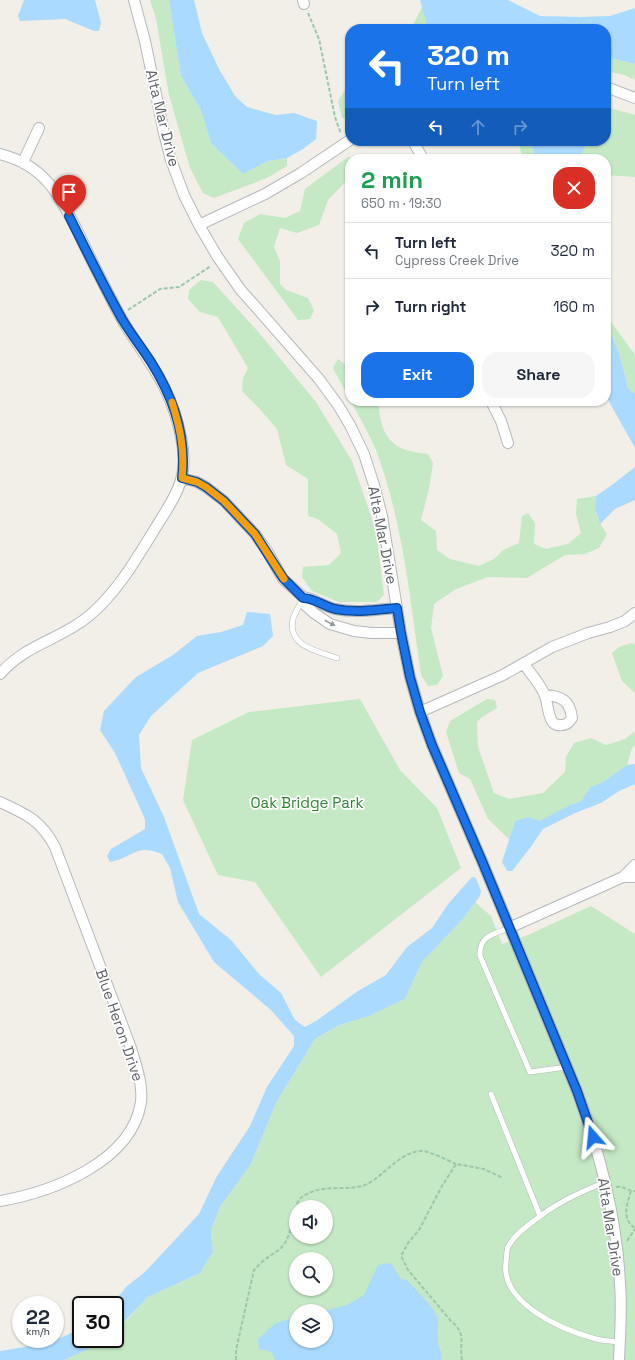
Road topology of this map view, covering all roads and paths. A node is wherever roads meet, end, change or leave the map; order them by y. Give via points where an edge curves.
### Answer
1 (134, 0) edge
2 (303, 2) edge
3 (611, 89) edge
4 (635, 98) edge
5 (39, 128) dead end
6 (345, 136) edge
7 (345, 144) edge
8 (0, 154) edge
9 (22, 162) junction
10 (199, 225) junction
11 (220, 261) junction
12 (120, 315) junction
13 (494, 406) edge
14 (508, 443) dead end
15 (182, 478) junction
16 (303, 598) junction
17 (397, 608) junction
18 (635, 613) edge
19 (401, 633) junction
20 (337, 658) dead end
21 (524, 664) junction
22 (0, 674) edge
23 (545, 695) dead end
24 (420, 712) junction
25 (0, 802) edge
26 (635, 865) edge
27 (623, 877) junction
28 (635, 877) edge
29 (509, 928) junction
30 (567, 1067) junction
31 (491, 1094) dead end
32 (456, 1164) junction
33 (503, 1178) dead end
34 (606, 1186) junction
35 (631, 1191) junction
36 (635, 1191) edge
37 (0, 1200) edge
38 (540, 1216) junction
39 (635, 1228) edge
40 (620, 1342) junction
41 (236, 1360) edge
42 (462, 1360) edge
43 (619, 1360) edge

1 - 10 street, Alta Mar Drive via 169,153 184,195
2 - 6 path via 319,38 335,117
3 - 4 street
5 - 9 street
7 - 10 street via 265,194
8 - 9 street
9 - 12 street via 46,180 58,194
10 - 11 street, Alta Mar Drive
11 - 12 path via 179,287 160,289
11 - 17 street, Alta Mar Drive via 240,289 319,379 350,425 364,454 382,516
12 - 15 street via 152,363 171,400 183,446
13 - 14 street
15 - 16 street via 197,482 224,501 255,534 283,578
15 - 22 street via 135,562 116,589 86,618 20,655
16 - 17 street via 349,611
16 -> 19 street via 314,613 330,624 354,631
16 - 20 lane via 293,625 297,641 306,648
17 - 19 street, Alta Mar Drive
18 - 21 street via 625,621 552,647
19 - 24 street, Alta Mar Drive
21 - 23 street
21 - 24 street
24 - 29 street, Alta Mar Drive
25 - 37 street, Blue Heron Drive via 26,813 39,824 55,847 131,1048 140,1077 141,1101 134,1124 122,1142 94,1166 62,1183 33,1194
26 - 27 street
27 - 28 street
27 - 29 street
29 - 30 street, Alta Mar Drive
29 - 30 lane via 486,938 480,947 480,956 530,1072
30 - 34 street, Alta Mar Drive via 589,1123
31 - 38 lane
32 - 33 path via 484,1169
32 - 41 path via 420,1151 407,1154 367,1184 351,1188 334,1187 318,1190 301,1197 296,1204 289,1235 283,1246 254,1270
32 - 42 path via 419,1230 401,1256 408,1270 458,1326 462,1334
34 - 35 path via 622,1186
34 - 38 lane via 576,1194
34 - 40 street, Alta Mar Drive via 616,1237 620,1276
35 - 36 path
35 - 39 path via 626,1212 629,1223
38 - 40 lane via 519,1233 508,1248 505,1270 511,1289 523,1303 549,1322 578,1334
40 - 43 street, Alta Mar Drive

